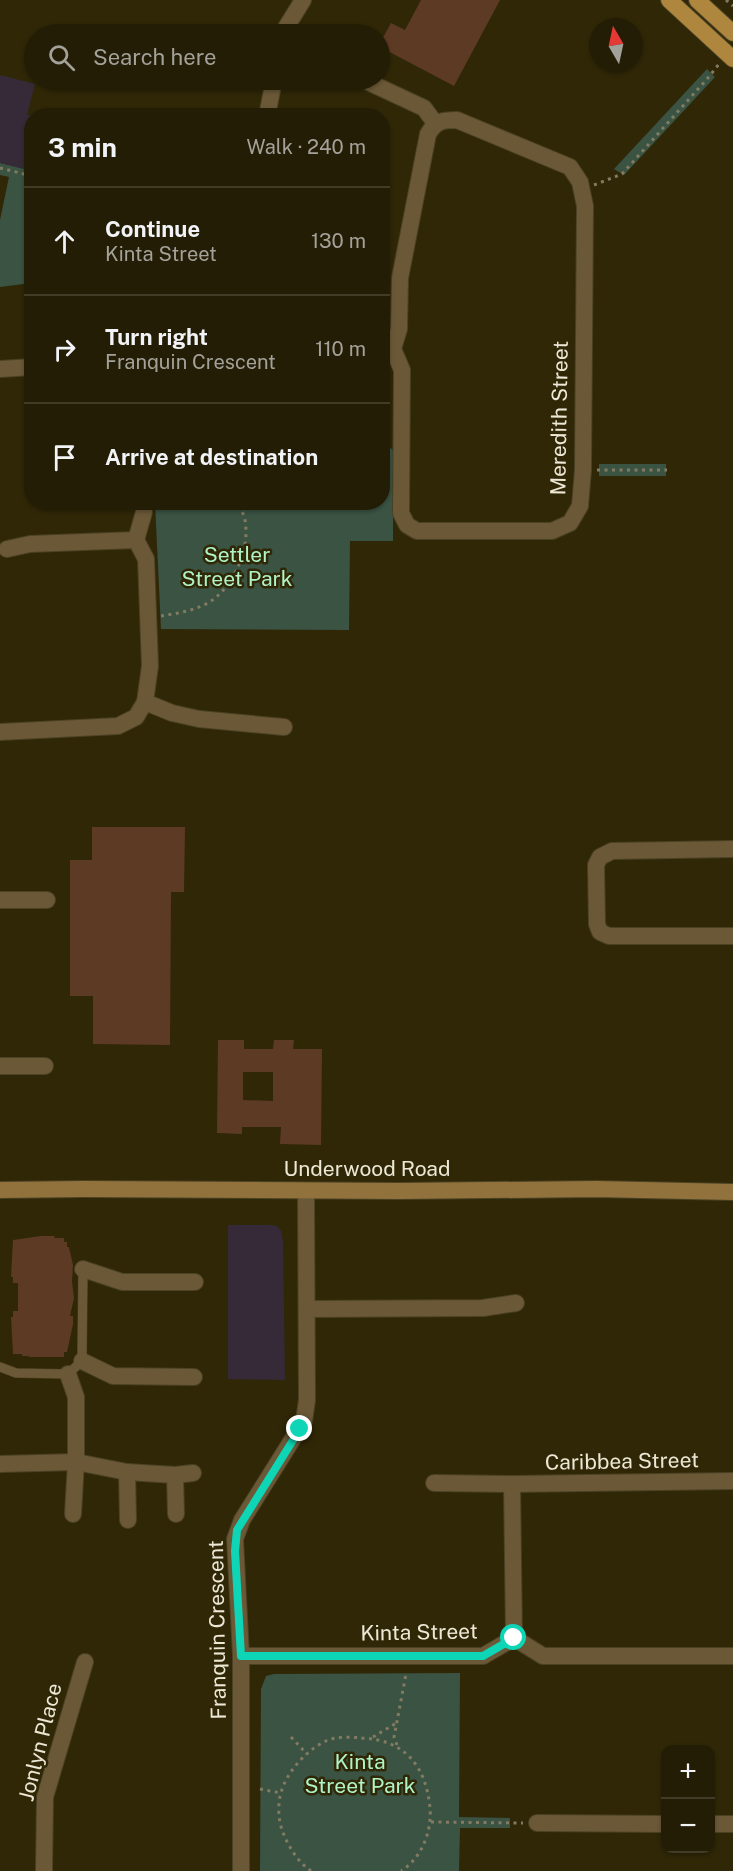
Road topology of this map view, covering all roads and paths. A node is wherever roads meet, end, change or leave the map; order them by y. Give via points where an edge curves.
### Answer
1 (303, 0) edge
2 (669, 0) edge
3 (697, 0) edge
4 (726, 0) edge
5 (733, 6) edge
6 (288, 24) edge
7 (733, 33) edge
8 (730, 56) edge
9 (272, 90) edge
10 (385, 90) edge
11 (269, 108) edge
12 (435, 123) junction
13 (0, 168) edge
14 (24, 174) edge
15 (581, 186) junction
16 (390, 345) edge
17 (390, 352) edge
18 (24, 368) edge
19 (0, 369) edge
20 (583, 470) junction
21 (668, 470) dead end
22 (144, 510) edge
23 (241, 510) edge
24 (136, 540) junction
25 (7, 549) dead end
26 (148, 618) junction
27 (145, 702) junction
28 (284, 727) dead end
29 (0, 732) edge
30 (733, 849) edge
31 (0, 900) edge
32 (47, 900) dead end
33 (733, 936) edge
34 (0, 1066) edge
35 (45, 1066) dead end
36 (0, 1190) edge
37 (306, 1191) junction
38 (733, 1192) edge
39 (83, 1269) joint
40 (195, 1282) dead end
41 (516, 1304) dead end
42 (307, 1309) junction
43 (82, 1361) junction
44 (0, 1366) edge
45 (68, 1374) junction
46 (194, 1377) dead end
47 (76, 1462) junction
48 (0, 1464) edge
49 (127, 1472) junction
50 (193, 1473) dead end
51 (176, 1474) junction
52 (733, 1481) edge
53 (434, 1483) dead end
54 (512, 1484) junction
55 (73, 1514) dead end
56 (176, 1514) dead end
57 (128, 1520) dead end
58 (514, 1638) junction
59 (241, 1656) junction
60 (733, 1656) edge
61 (85, 1662) dead end
62 (406, 1674) dead end
63 (398, 1721) junction
64 (291, 1737) dead end
65 (372, 1738) junction
66 (397, 1747) junction
67 (307, 1754) junction
68 (260, 1789) dead end
69 (281, 1793) junction
70 (431, 1822) junction
71 (537, 1823) joint
72 (661, 1824) edge
73 (715, 1824) edge
74 (733, 1824) edge
75 (44, 1871) edge
76 (241, 1871) edge
77 (311, 1871) edge
78 (401, 1871) edge

1 - 6 street
2 - 8 main road
3 - 7 main road
4 - 5 path
8 - 15 path via 622,174
9 - 11 street
10 - 12 street via 424,108
12 - 15 street via 457,120 570,167
12 - 16 street via 428,134 400,278 399,329
13 - 14 path
15 - 20 street, Meredith Street via 585,206
17 - 20 street, Meredith Street via 402,370 401,513 407,525 417,531 552,531 570,523 580,506
18 - 19 street
20 - 21 path
22 - 24 street
23 - 26 path via 246,543 228,585 194,609
24 - 25 street via 30,544
24 - 26 street via 146,559
26 - 27 street via 150,666
27 - 28 street via 199,719
27 - 29 street via 136,717 118,726
30 - 33 street via 612,851 600,857 596,865 600,932 609,936
31 - 32 street
34 - 35 street
36 - 37 main road, Underwood Road
37 - 38 main road, Underwood Road
37 - 42 street, Franquin Crescent
39 - 40 street via 122,1282
39 - 43 lane
41 - 42 street via 483,1308
42 - 59 street, Franquin Crescent via 304,1421 242,1520 235,1539
43 - 45 lane
43 - 46 street via 113,1376
44 - 45 lane via 16,1372
45 - 47 street via 76,1397
47 - 48 street
47 - 49 street
47 - 55 street
49 - 51 street
49 - 57 street
50 - 51 street
51 - 56 street
52 - 54 street, Caribbea Street
53 - 54 street, Caribbea Street
54 - 58 street
58 - 59 street, Kinta Street via 483,1656
58 - 60 street via 543,1656
59 - 76 street, Franquin Crescent
61 - 75 street, Jonlyn Place via 45,1797
62 - 63 path
63 - 65 path
63 - 66 path via 394,1737
64 - 67 path
65 - 66 path
65 - 67 path via 327,1741
66 - 70 path via 412,1758 424,1779
67 - 69 path via 294,1768
68 - 69 path
69 - 77 path via 280,1824 288,1846
70 - 71 path
70 - 78 path via 420,1852
71 - 72 street
73 - 74 street

